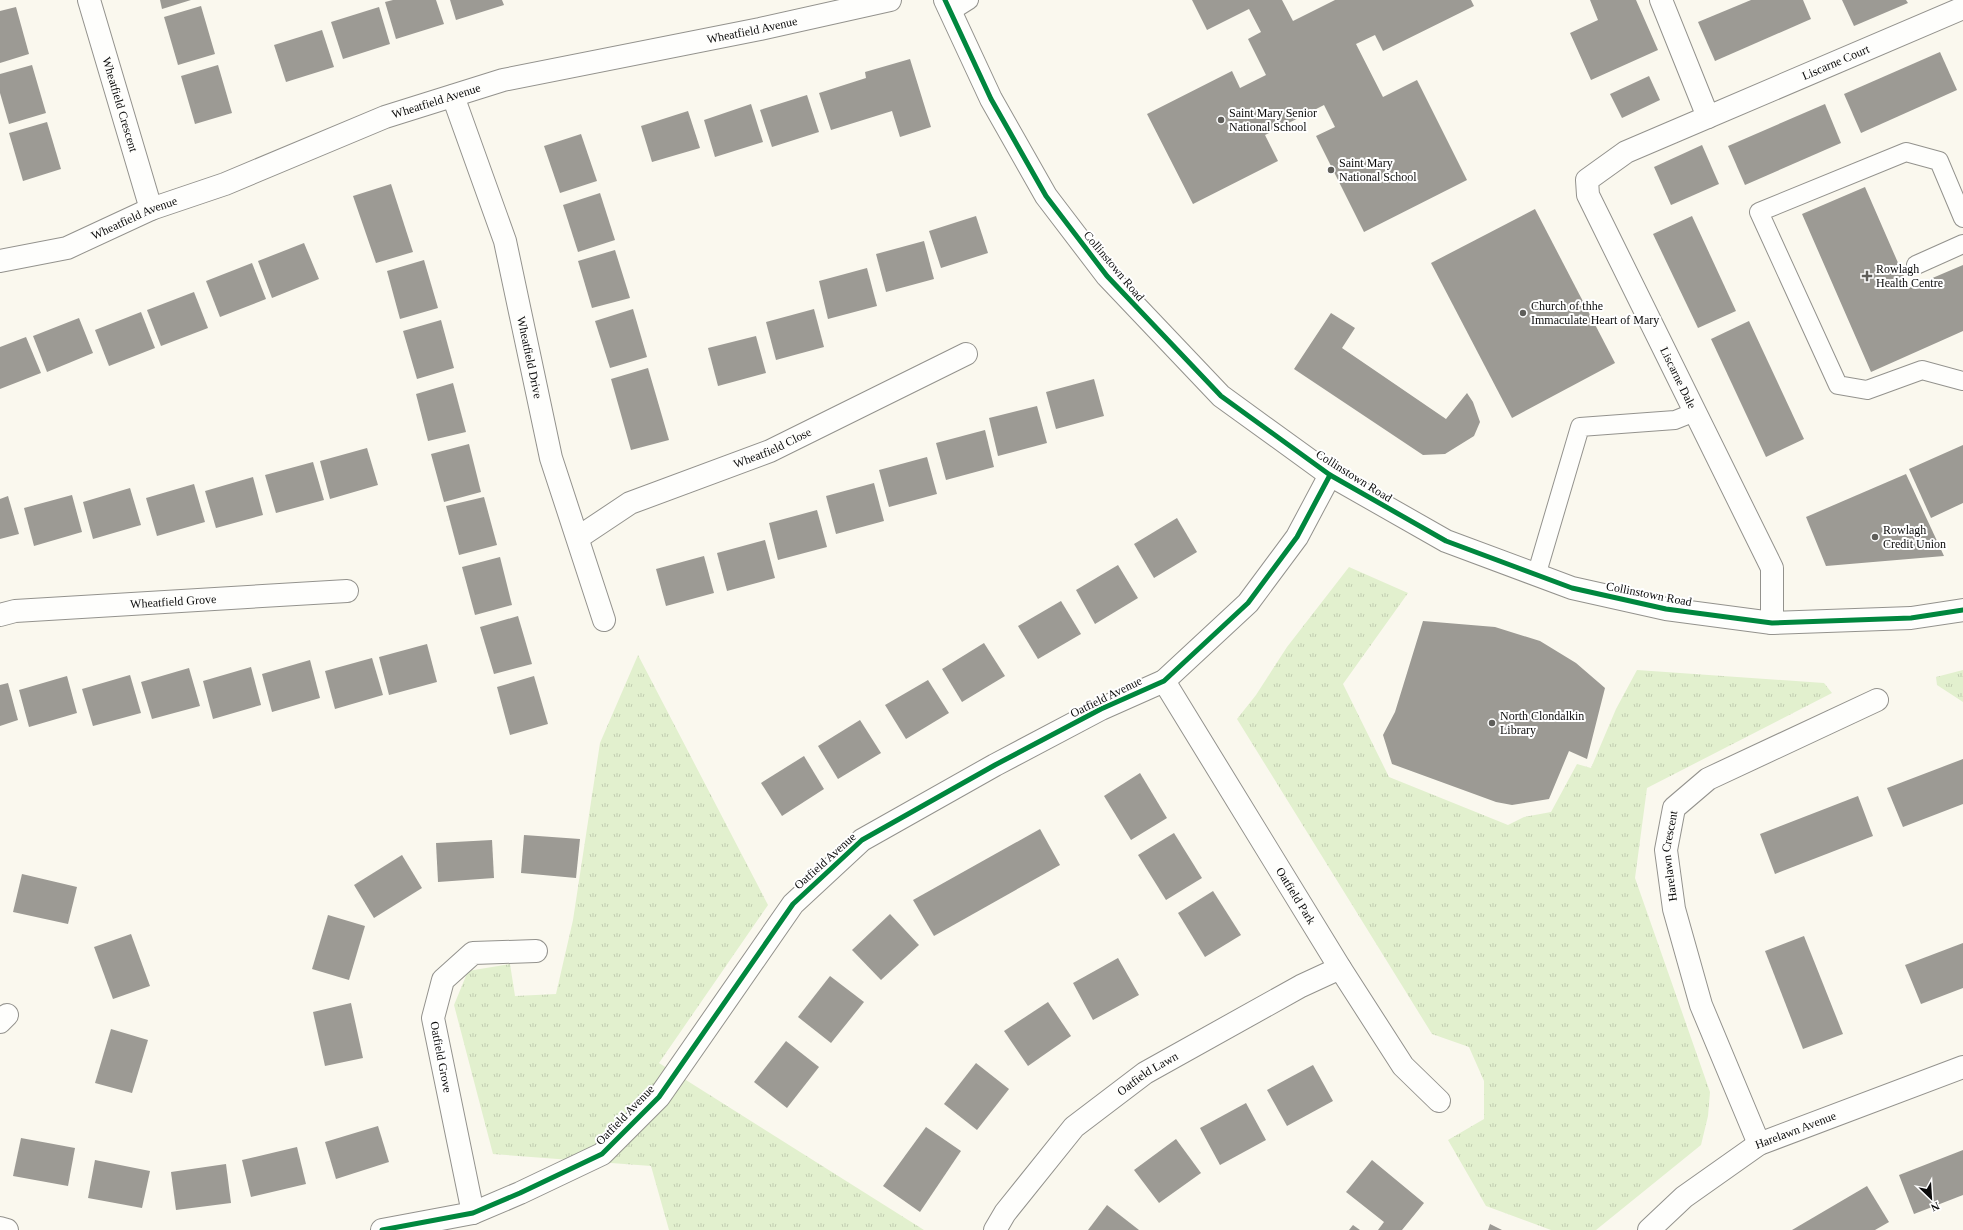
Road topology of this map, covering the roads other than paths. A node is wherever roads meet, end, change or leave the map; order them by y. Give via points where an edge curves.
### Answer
1 (89, 0) edge
2 (890, 0) edge
3 (969, 0) edge
4 (1661, 0) edge
5 (947, 6) edge
6 (1963, 8) edge
7 (453, 96) junction
8 (1708, 117) junction
9 (1626, 152) joint
10 (151, 210) junction
11 (1963, 218) edge
12 (1963, 244) edge
13 (0, 261) edge
14 (1916, 265) dead end
15 (966, 354) dead end
16 (1963, 381) edge
17 (1695, 412) junction
18 (1330, 475) junction
19 (579, 537) junction
20 (1536, 576) junction
21 (347, 591) dead end
22 (1963, 610) edge
23 (0, 615) edge
24 (604, 620) dead end
25 (1772, 623) junction
26 (1164, 681) junction
27 (1877, 700) dead end
28 (536, 951) dead end
29 (1340, 968) junction
30 (1963, 1067) edge
31 (1439, 1101) dead end
32 (1759, 1144) junction
33 (473, 1213) junction
34 (0, 1228) edge
35 (7, 1230) edge
36 (382, 1230) edge
37 (995, 1230) edge
38 (1649, 1230) edge

1 - 10 street, Wheatfield Crescent
2 - 7 street, Wheatfield Avenue via 760,29 503,80
3 - 5 lane
4 - 8 street
5 - 18 street, Collinstown Road via 991,99 1046,196 1107,276 1221,396
6 - 8 street, Liscarne Court
7 - 10 street, Wheatfield Avenue via 385,117 225,184
7 - 19 street, Wheatfield Drive via 505,241 551,458
8 - 9 street, Liscarne Court
9 - 17 street, Liscarne Dale via 1587,180 1588,195
10 - 13 street, Wheatfield Avenue via 67,248
11 - 16 lane via 1939,161 1906,152 1759,212 1838,385 1867,390 1922,370
12 - 14 lane
15 - 19 street, Wheatfield Close via 770,450 630,503
17 - 20 lane via 1675,420 1580,427
17 - 25 street, Liscarne Dale via 1772,568
18 - 20 street, Collinstown Road via 1446,541
18 - 26 street, Oatfield Avenue via 1297,537 1248,603
19 - 24 street, Wheatfield Drive
20 - 25 street, Collinstown Road via 1593,594 1666,609
21 - 23 street, Wheatfield Grove via 15,611
22 - 25 street, Collinstown Road via 1911,618
26 - 29 street, Oatfield Park
26 - 33 street, Oatfield Avenue via 1094,713 995,765 862,840 793,904 658,1097 602,1154
27 - 32 street, Harelawn Crescent via 1708,780 1674,808 1666,850 1674,909 1701,1004
28 - 33 street, Oatfield Grove via 473,953 443,980 433,1018
29 - 31 street, Oatfield Park via 1403,1066
29 - 37 street, Oatfield Lawn via 1301,986 1144,1073 1074,1127 1005,1213
30 - 32 street, Harelawn Avenue
32 - 38 street, Harelawn Avenue via 1684,1197
33 - 36 street, Oatfield Avenue
34 - 35 street

